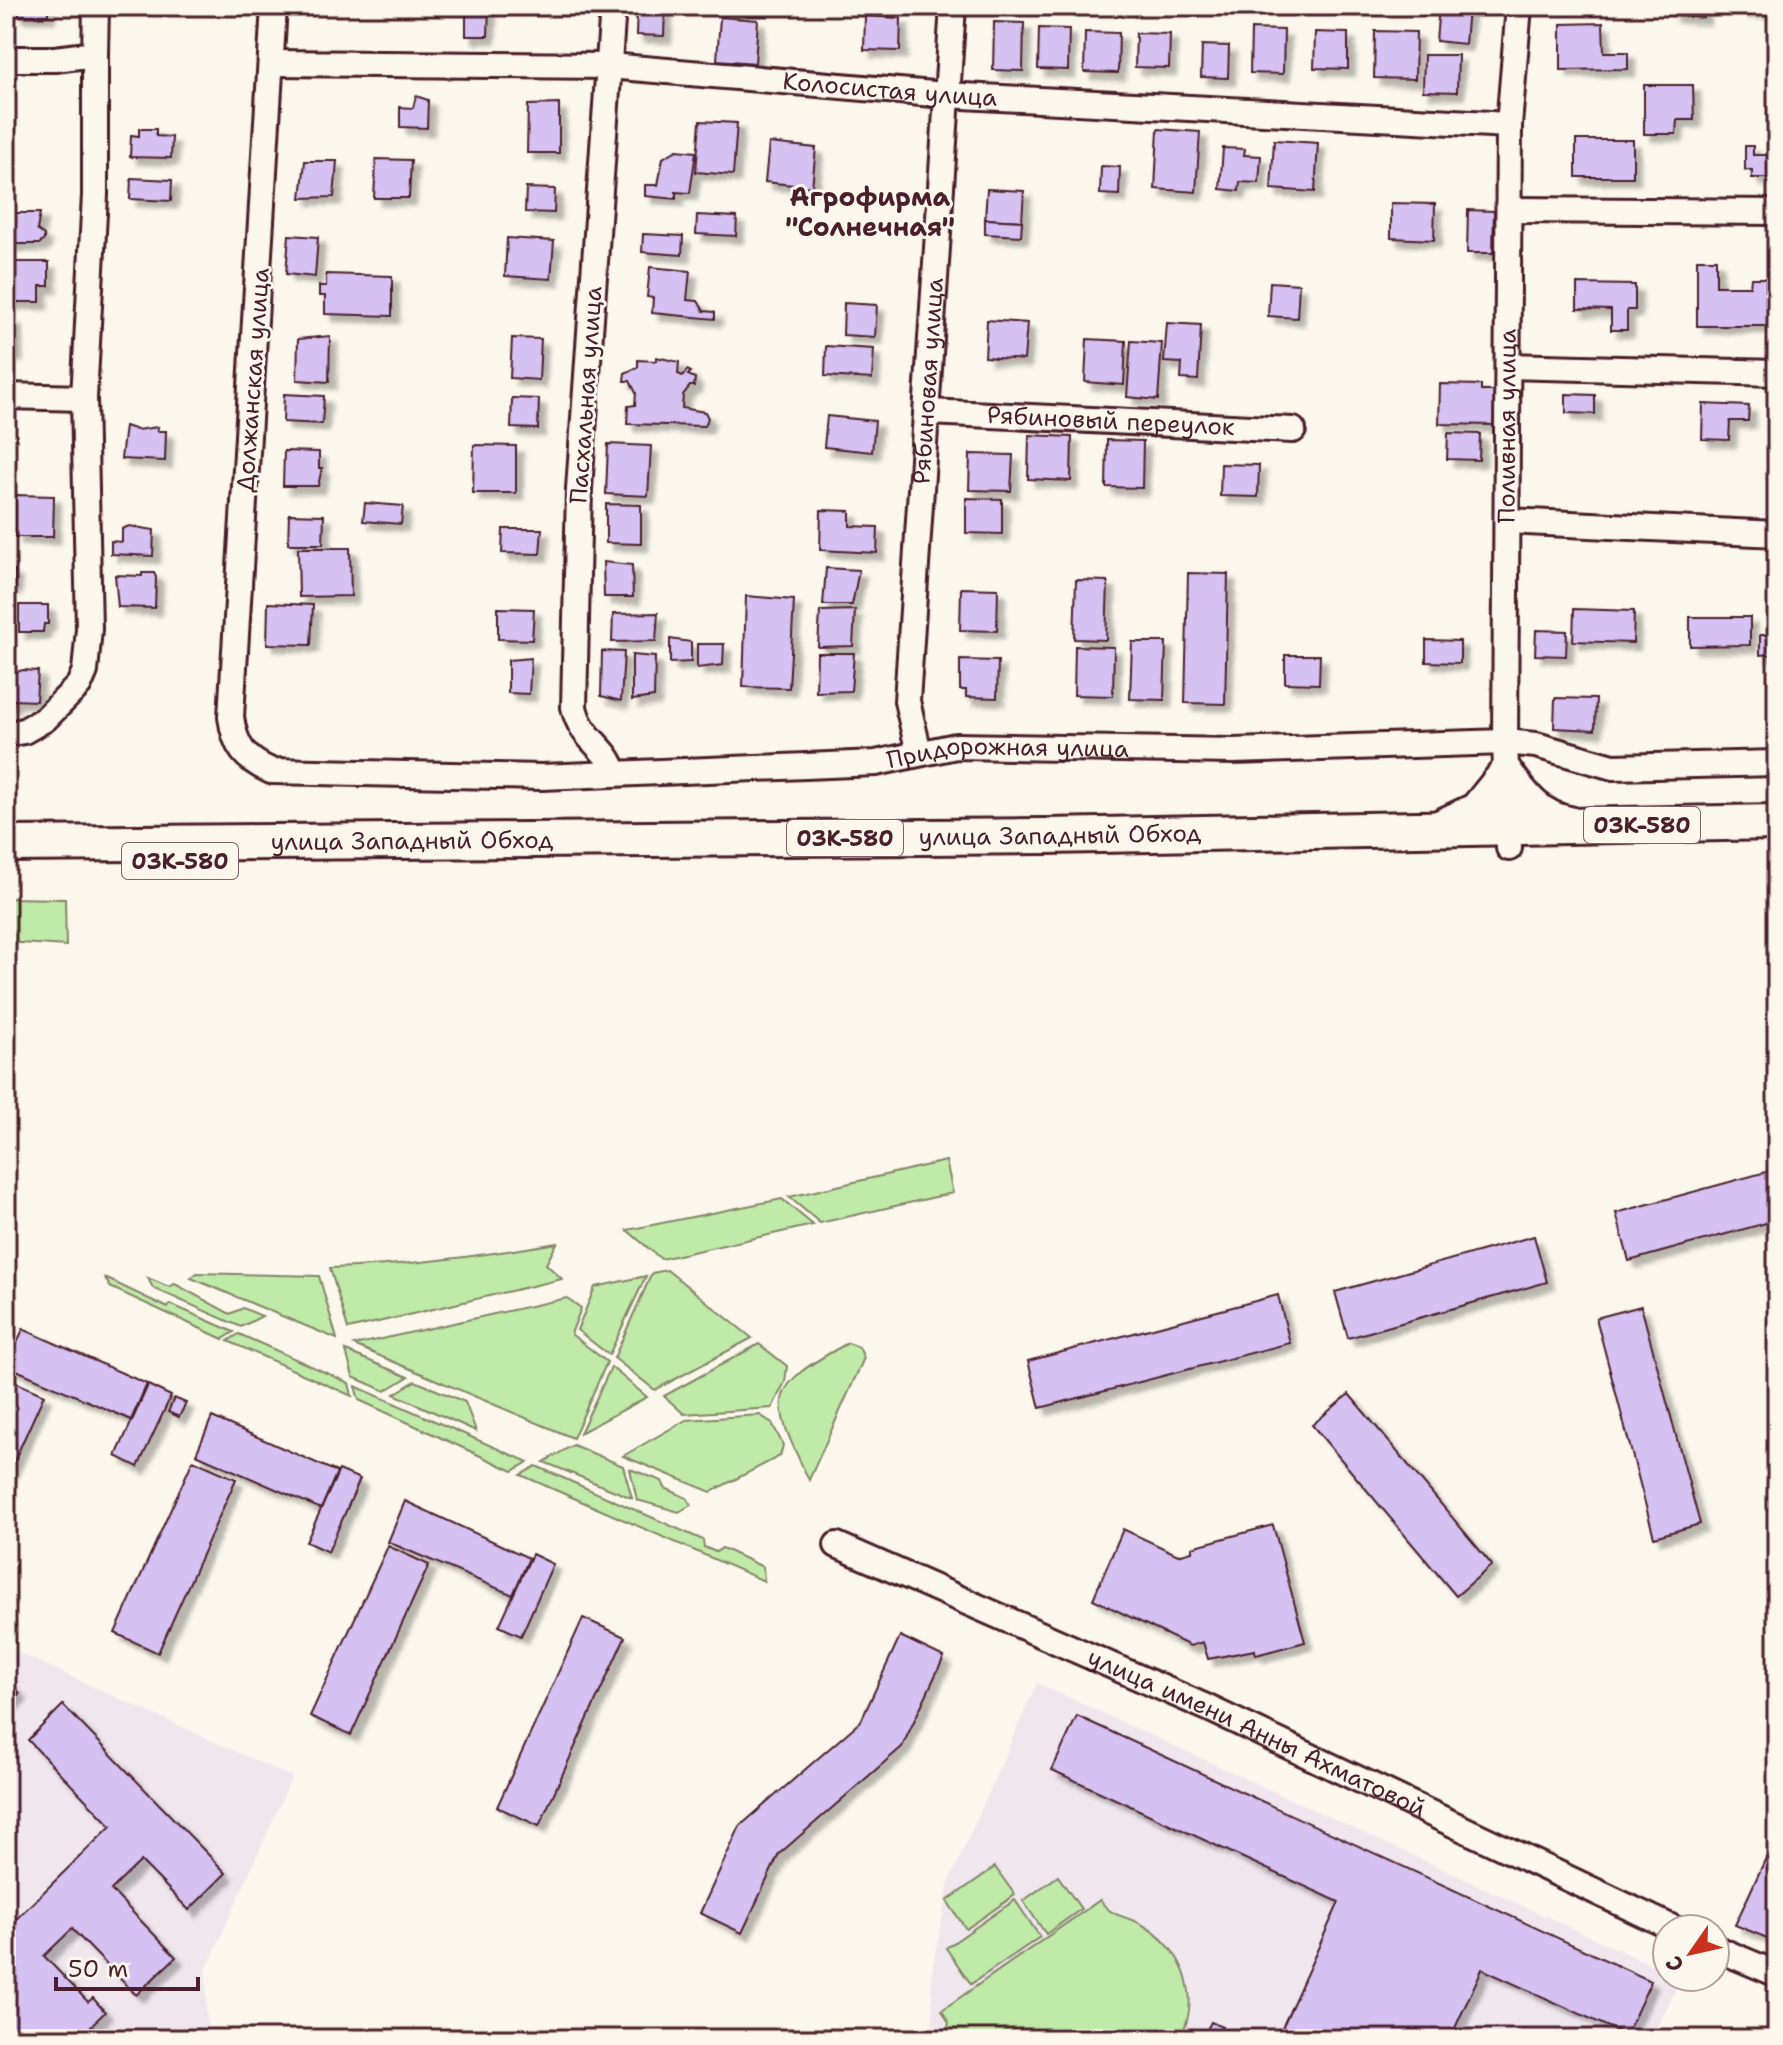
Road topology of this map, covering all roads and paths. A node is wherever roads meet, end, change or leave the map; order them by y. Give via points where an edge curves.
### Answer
1 (96, 6) edge
2 (274, 6) edge
3 (613, 6) edge
4 (953, 6) edge
5 (1519, 6) edge
6 (95, 54) junction
7 (6, 59) edge
8 (273, 63) junction
9 (609, 66) junction
10 (945, 95) junction
11 (1509, 125) junction
12 (1510, 210) junction
13 (1777, 212) edge
14 (1509, 366) junction
15 (1777, 373) edge
16 (6, 396) edge
17 (84, 398) junction
18 (929, 412) junction
19 (1293, 430) dead end
20 (1507, 521) junction
21 (1777, 534) edge
22 (6, 734) edge
23 (241, 752) joint
24 (919, 753) junction
25 (1506, 758) junction
26 (1777, 763) edge
27 (614, 772) junction
28 (1777, 822) edge
29 (1582, 827) junction
30 (1432, 830) junction
31 (1508, 838) junction
32 (1777, 842) edge
33 (6, 844) edge
34 (6, 862) edge
35 (837, 1545) dead end
36 (1651, 1918) edge
37 (1731, 1955) edge
38 (1777, 1974) edge

1 - 6 street
2 - 8 street, Должанская улица
3 - 9 street, Пасхальная улица
4 - 10 street, Рябиновая улица
5 - 11 street, Поливная улица
6 - 7 street
6 - 17 street via 95,195
8 - 9 street, Колосистая улица
8 - 23 street, Должанская улица via 231,717
9 - 10 street, Колосистая улица
9 - 27 street, Пасхальная улица via 579,489 574,707 578,723
10 - 11 street, Колосистая улица
10 - 18 street, Рябиновая улица
11 - 12 street, Поливная улица
12 - 13 street
12 - 14 street, Поливная улица
14 - 15 street
14 - 20 street, Поливная улица
16 - 17 street
17 - 22 street via 89,629 85,671 79,685 45,719
18 - 19 street, Рябиновый переулок
18 - 24 street, Рябиновая улица via 907,701
20 - 21 street
20 - 25 street, Поливная улица
23 - 27 street, Придорожная улица via 271,771 542,777
24 - 25 street, Придорожная улица via 956,746
24 - 27 street, Придорожная улица via 876,763
25 - 26 street, Придорожная улица via 1536,745 1613,767
25 - 29 highway via 1530,805 1544,816
25 - 30 highway via 1489,800
25 - 31 street, Поливная улица
28 - 29 highway, улица Западный Обход / 03К-580
29 - 31 highway, улица Западный Обход / 03К-580
30 - 31 highway, улица Западный Обход / 03К-580
30 - 33 highway, улица Западный Обход / 03К-580
31 - 32 highway, улица Западный Обход / 03К-580
31 - 34 highway, улица Западный Обход / 03К-580
35 - 36 street, улица имени Анны Ахматовой via 1208,1708
37 - 38 street

